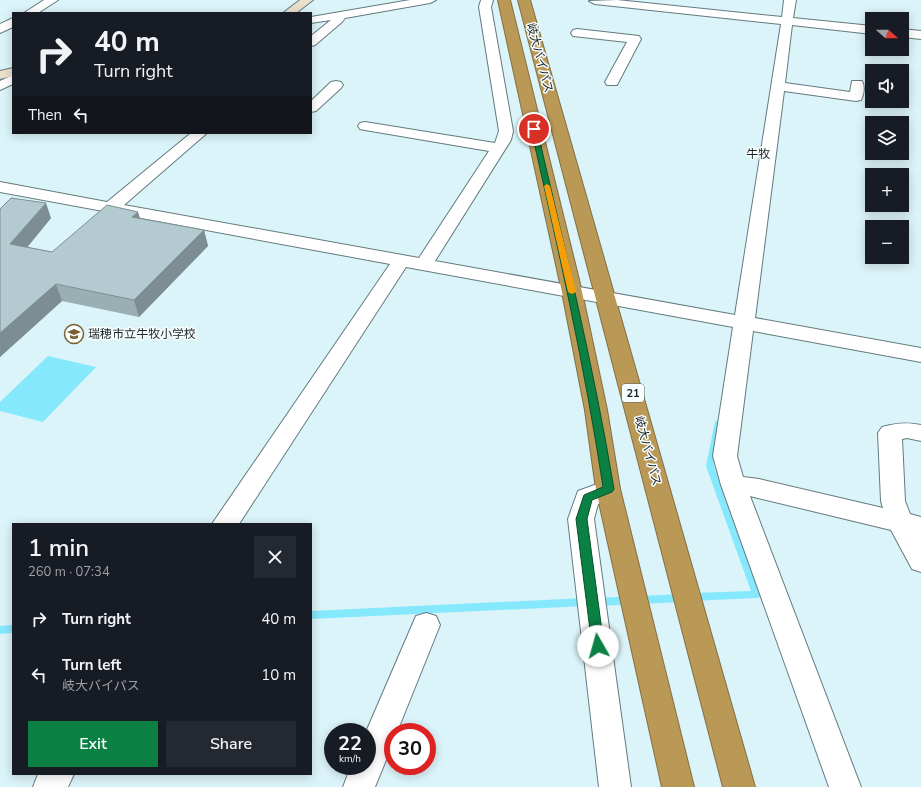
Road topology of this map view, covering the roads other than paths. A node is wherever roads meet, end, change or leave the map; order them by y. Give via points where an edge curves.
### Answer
1 (52, 0) edge
2 (307, 0) edge
3 (430, 0) edge
4 (487, 0) edge
5 (504, 0) edge
6 (524, 0) edge
7 (596, 0) edge
8 (790, 0) edge
9 (32, 12) edge
10 (290, 12) edge
11 (340, 15) junction
12 (312, 20) edge
13 (786, 20) junction
14 (12, 23) edge
15 (0, 29) edge
16 (865, 29) edge
17 (577, 33) junction
18 (909, 34) edge
19 (921, 35) edge
20 (312, 41) edge
21 (570, 46) dead end
22 (12, 72) edge
23 (0, 75) edge
24 (12, 80) edge
25 (612, 82) dead end
26 (857, 84) dead end
27 (336, 85) dead end
28 (0, 86) edge
29 (777, 86) junction
30 (312, 107) edge
31 (371, 126) dead end
32 (199, 134) edge
33 (498, 148) junction
34 (0, 187) edge
35 (111, 207) junction
36 (401, 261) junction
37 (423, 265) junction
38 (572, 292) junction
39 (607, 298) junction
40 (745, 323) junction
41 (921, 355) edge
42 (921, 433) edge
43 (733, 485) junction
44 (608, 489) junction
45 (226, 523) edge
46 (911, 525) edge
47 (921, 561) edge
48 (426, 625) dead end
49 (57, 775) edge
50 (49, 787) edge
51 (359, 787) edge
52 (615, 787) edge
53 (678, 787) edge
54 (739, 787) edge
55 (845, 787) edge

1 - 9 street
2 - 10 main road
3 - 11 street
4 - 33 street via 485,7 506,131 504,140
5 - 38 highway, 岐大バイパス
6 - 39 highway, 岐大バイパス / 21
7 - 13 street
7 - 17 street
8 - 13 street
11 - 12 street
11 - 20 street via 338,20
13 - 16 street
13 - 29 street
14 - 15 street
17 - 21 street
17 - 25 street via 635,39
18 - 19 street
22 - 23 main road
24 - 28 street
26 - 29 street via 856,97
27 - 30 street
29 - 40 street
31 - 33 street
32 - 35 street
33 - 37 street
34 - 35 street
35 - 36 street
36 - 37 street
36 - 45 street
37 - 38 street
38 - 39 street
38 - 44 highway, 岐大バイパス via 596,410
39 - 40 street
39 - 54 highway, 岐大バイパス / 21
40 - 41 street
40 - 43 street via 725,456
42 - 46 street via 907,430 890,433 893,501
43 - 46 street via 759,488
43 - 55 street
44 - 52 street via 587,498 581,519
44 - 53 highway, 岐大バイパス
46 - 47 street
48 - 51 street
49 - 50 street

